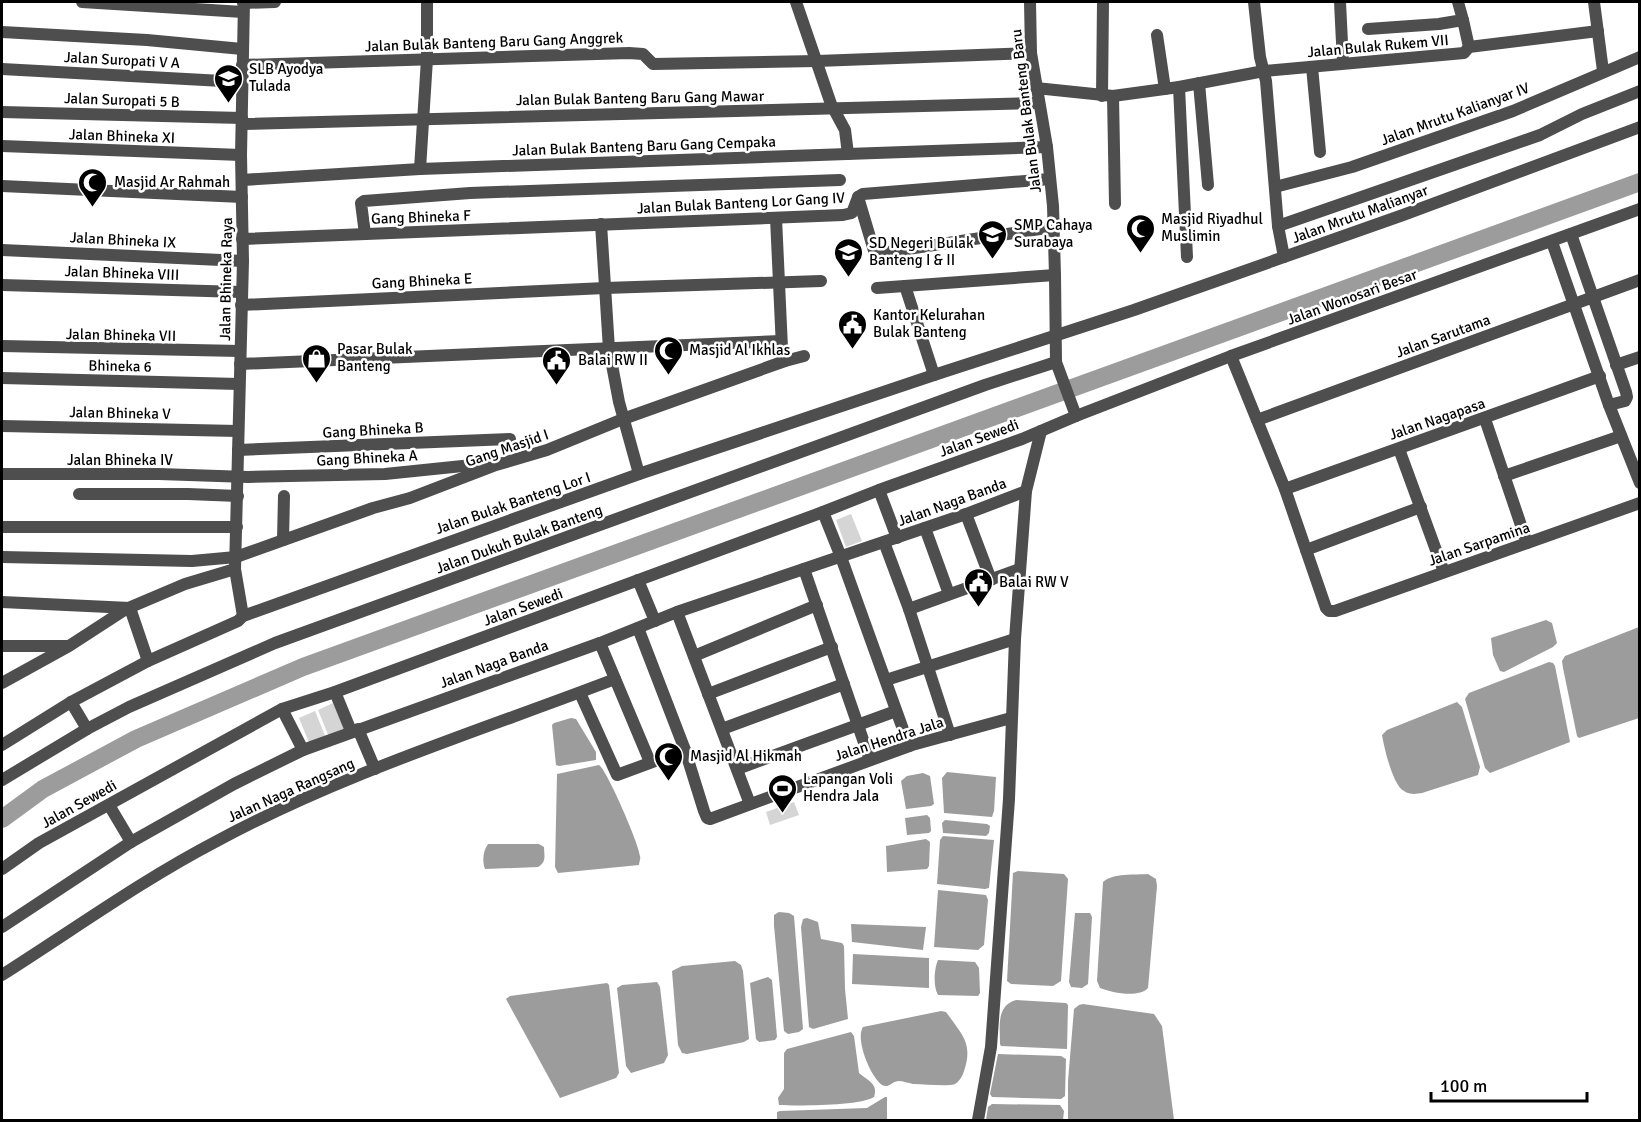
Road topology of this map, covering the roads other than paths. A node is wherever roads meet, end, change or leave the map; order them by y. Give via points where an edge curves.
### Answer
1 (82, 2) edge
2 (275, 2) edge
3 (427, 2) edge
4 (796, 2) edge
5 (1030, 2) edge
6 (1103, 2) edge
7 (1254, 2) edge
8 (1340, 2) edge
9 (1458, 2) edge
10 (1594, 2) edge
11 (244, 6) edge
12 (1463, 20) junction
13 (1368, 29) dead end
14 (1598, 31) junction
15 (2, 32) edge
16 (1157, 35) dead end
17 (1469, 47) junction
18 (240, 48) junction
19 (1031, 53) junction
20 (1640, 57) edge
21 (427, 59) junction
22 (817, 61) junction
23 (1343, 63) junction
24 (242, 65) junction
25 (1312, 67) junction
26 (2, 69) edge
27 (1264, 71) junction
28 (1603, 71) junction
29 (242, 82) junction
30 (1199, 83) junction
31 (1179, 87) junction
32 (1043, 89) junction
33 (1165, 89) junction
34 (1640, 91) edge
35 (1107, 96) junction
36 (1038, 103) junction
37 (835, 109) junction
38 (2, 112) edge
39 (424, 118) junction
40 (242, 121) junction
41 (1640, 127) edge
42 (2, 146) edge
43 (1047, 147) junction
44 (1320, 152) dead end
45 (848, 154) junction
46 (241, 155) junction
47 (420, 169) junction
48 (1050, 179) junction
49 (242, 180) junction
50 (840, 180) dead end
51 (1208, 185) dead end
52 (2, 186) edge
53 (1275, 187) junction
54 (242, 197) junction
55 (858, 197) junction
56 (1115, 204) dead end
57 (1640, 209) edge
58 (776, 218) junction
59 (601, 224) junction
60 (1278, 226) junction
61 (1053, 227) junction
62 (365, 234) junction
63 (1571, 234) junction
64 (242, 239) junction
65 (1552, 242) junction
66 (2, 250) edge
67 (1187, 257) dead end
68 (1284, 257) junction
69 (243, 261) junction
70 (1055, 275) junction
71 (1640, 280) edge
72 (821, 281) dead end
73 (779, 282) junction
74 (2, 285) edge
75 (904, 286) junction
76 (605, 288) junction
77 (877, 288) dead end
78 (241, 292) junction
79 (1593, 297) junction
80 (1574, 304) junction
81 (241, 305) junction
82 (1604, 330) junction
83 (1054, 337) junction
84 (1586, 337) junction
85 (781, 341) junction
86 (2, 346) edge
87 (609, 349) junction
88 (240, 351) junction
89 (1231, 356) junction
90 (804, 357) dead end
91 (1640, 357) edge
92 (785, 361) junction
93 (240, 364) junction
94 (1056, 365) junction
95 (1616, 365) junction
96 (934, 375) junction
97 (1600, 376) junction
98 (2, 378) edge
99 (239, 384) junction
100 (1610, 405) junction
101 (1076, 416) junction
102 (623, 419) junction
103 (1485, 419) junction
104 (1257, 420) junction
105 (2, 426) edge
106 (238, 431) junction
107 (1041, 431) junction
108 (1621, 435) junction
109 (510, 439) dead end
110 (1399, 449) junction
111 (238, 450) junction
112 (496, 465) junction
113 (2, 474) edge
114 (639, 474) junction
115 (1503, 476) junction
116 (238, 477) junction
117 (1640, 483) edge
118 (879, 489) junction
119 (1285, 489) junction
120 (1026, 491) junction
121 (79, 494) dead end
122 (238, 495) junction
123 (284, 496) dead end
124 (1640, 503) edge
125 (1421, 507) junction
126 (823, 512) junction
127 (966, 514) junction
128 (237, 526) junction
129 (2, 527) edge
130 (925, 528) junction
131 (897, 538) junction
132 (284, 540) junction
133 (884, 542) junction
134 (1527, 543) junction
135 (1306, 550) junction
136 (2, 557) edge
137 (842, 557) junction
138 (236, 563) junction
139 (804, 569) junction
140 (1020, 569) junction
141 (1444, 572) junction
142 (638, 580) junction
143 (991, 580) junction
144 (949, 594) junction
145 (2, 602) edge
146 (817, 605) junction
147 (129, 608) junction
148 (909, 609) junction
149 (677, 612) junction
150 (243, 616) junction
151 (655, 621) junction
152 (638, 628) junction
153 (1014, 639) junction
154 (600, 642) junction
155 (2, 646) edge
156 (69, 646) junction
157 (832, 647) junction
158 (694, 656) junction
159 (148, 661) junction
160 (927, 668) junction
161 (615, 679) junction
162 (886, 680) junction
163 (2, 683) edge
164 (844, 684) junction
165 (335, 692) junction
166 (580, 693) junction
167 (708, 694) junction
168 (71, 702) junction
169 (282, 710) junction
170 (896, 711) junction
171 (1011, 718) junction
172 (858, 724) junction
173 (87, 729) junction
174 (722, 729) junction
175 (354, 730) junction
176 (950, 735) junction
177 (2, 745) edge
178 (909, 746) junction
179 (303, 750) junction
180 (685, 750) junction
181 (870, 760) junction
182 (650, 762) junction
183 (375, 769) junction
184 (737, 769) junction
185 (2, 780) edge
186 (750, 804) junction
187 (108, 805) junction
188 (131, 842) junction
189 (2, 869) edge
190 (2, 927) edge
191 (2, 975) edge
192 (978, 1120) edge

1 - 11 street
2 - 11 street
3 - 21 street
4 - 22 street
5 - 19 street, Jalan Bulak Banteng Baru
6 - 35 street
7 - 27 street
8 - 23 street
9 - 12 street
10 - 14 street
11 - 18 street, Jalan Bhineka Raya
12 - 13 street
12 - 17 street
14 - 17 street, Jalan Bulak Rukem VII
14 - 28 street
15 - 18 street
16 - 33 street
17 - 23 street, Jalan Bulak Rukem VII via 1464,53
18 - 24 street, Jalan Bhineka Raya
19 - 22 street, Jalan Bulak Banteng Baru Gang Anggrek
19 - 32 street, Jalan Bulak Banteng Baru
20 - 28 street, Jalan Mrutu Kalianyar IV
21 - 22 street, Jalan Bulak Banteng Baru Gang Anggrek via 640,53 652,64
21 - 24 street, Jalan Bulak Banteng Baru Gang Anggrek
21 - 39 street
22 - 37 street
23 - 25 street, Jalan Bulak Rukem VII
24 - 29 street, Jalan Bhineka Raya
25 - 27 street, Jalan Bulak Rukem VII
25 - 44 street
26 - 29 street, Jalan Suropati V A
27 - 30 street, Jalan Bulak Rukem VII
27 - 53 street
28 - 53 street, Jalan Mrutu Kalianyar IV via 1513,111 1352,167
29 - 40 street, Jalan Bhineka Raya
30 - 31 street, Jalan Bulak Rukem VII
30 - 51 street
31 - 33 street, Jalan Bulak Rukem VII
31 - 67 street
32 - 35 street, Jalan Bulak Rukem VII
32 - 36 street, Jalan Bulak Banteng Baru
33 - 35 street, Jalan Bulak Rukem VII
34 - 60 street via 1540,135
35 - 56 street
36 - 37 street, Jalan Bulak Banteng Baru Gang Mawar
36 - 43 street, Jalan Bulak Banteng Baru
37 - 39 street, Jalan Bulak Banteng Baru Gang Mawar
37 - 45 street via 845,130
38 - 40 street, Jalan Suropati 5 B
39 - 40 street, Jalan Bulak Banteng Baru Gang Mawar
39 - 47 street
40 - 46 street, Jalan Bhineka Raya
41 - 68 street, Jalan Mrutu Malianyar
42 - 46 street, Jalan Bhineka XI
43 - 45 street, Jalan Bulak Banteng Baru Gang Cempaka
43 - 48 street, Jalan Bulak Banteng Baru
45 - 47 street, Jalan Bulak Banteng Baru Gang Cempaka
46 - 49 street, Jalan Bhineka Raya
47 - 49 street, Jalan Bulak Banteng Baru Gang Cempaka
48 - 55 street, Jalan Bulak Banteng Lor Gang IV via 911,189
48 - 61 street, Jalan Bulak Banteng Baru
49 - 54 street, Jalan Bhineka Raya
50 - 62 street via 470,193 364,201 361,203
52 - 54 street
53 - 60 street
54 - 64 street, Jalan Bhineka Raya
55 - 58 street, Jalan Bulak Banteng Lor Gang IV via 851,214
55 - 61 street via 874,254
57 - 63 street, Jalan Wonosari Besar
58 - 59 street, Jalan Bulak Banteng Lor Gang IV
58 - 73 street
59 - 62 street, Gang Bhineka F
59 - 76 street
60 - 68 street
61 - 70 street, Jalan Bulak Banteng Baru
62 - 64 street, Gang Bhineka F
63 - 65 street, Jalan Wonosari Besar
63 - 79 street
64 - 69 street, Jalan Bhineka Raya
65 - 80 street
65 - 89 street, Jalan Wonosari Besar
66 - 69 street, Jalan Bhineka IX
68 - 83 street, Jalan Mrutu Malianyar
69 - 78 street, Jalan Bhineka Raya
70 - 75 street
70 - 83 street, Jalan Bulak Banteng Baru
71 - 79 street, Jalan Sarutama
72 - 73 street, Gang Bhineka E
73 - 76 street, Gang Bhineka E
73 - 85 street
74 - 78 street, Jalan Bhineka VIII
75 - 77 street
75 - 96 street
76 - 81 street, Gang Bhineka E
76 - 87 street
78 - 81 street, Jalan Bhineka Raya
79 - 80 street, Jalan Sarutama
79 - 82 street
80 - 84 street
80 - 104 street, Jalan Sarutama
81 - 88 street, Jalan Bhineka Raya
82 - 84 street
82 - 95 street
83 - 94 street, Jalan Bulak Banteng Baru
83 - 96 street, Jalan Bulak Banteng Lor I
84 - 97 street
85 - 87 street
85 - 92 street
86 - 88 street, Jalan Bhineka VII
87 - 93 street
87 - 102 street
88 - 93 street, Jalan Bhineka Raya
89 - 101 street, Jalan Wonosari Besar
89 - 104 street
90 - 92 street, Gang Masjid I
91 - 95 street
92 - 102 street, Gang Masjid I
93 - 99 street, Jalan Bhineka Raya
94 - 101 street, Jalan Bulak Banteng Baru
94 - 173 street, Jalan Dukuh Bulak Banteng via 964,393 275,643
95 - 100 street via 1627,397
96 - 114 street, Jalan Bulak Banteng Lor I
97 - 100 street
97 - 103 street, Jalan Nagapasa
98 - 99 street, Bhineka 6
99 - 106 street, Jalan Bhineka Raya
100 - 108 street
101 - 107 street, Jalan Sewedi
102 - 112 street, Gang Masjid I via 547,450
102 - 114 street
103 - 110 street, Jalan Nagapasa
103 - 115 street
104 - 119 street
105 - 106 street, Jalan Bhineka V
106 - 111 street, Jalan Bhineka Raya
107 - 118 street, Jalan Sewedi
107 - 120 street
108 - 115 street
108 - 117 street
109 - 111 street, Gang Bhineka B
110 - 119 street, Jalan Nagapasa
110 - 125 street
111 - 116 street, Jalan Bhineka Raya
112 - 116 street, Gang Bhineka A via 384,474
112 - 132 street, Gang Masjid I
113 - 116 street, Jalan Bhineka IV
114 - 150 street, Jalan Bulak Banteng Lor I
115 - 134 street
116 - 122 street, Jalan Bhineka Raya
118 - 126 street, Jalan Sewedi
118 - 131 street
119 - 135 street
120 - 127 street, Jalan Naga Banda
120 - 140 street
121 - 122 street
122 - 128 street, Jalan Bhineka Raya
123 - 132 street
124 - 134 street, Jalan Sarpamina
125 - 135 street
125 - 141 street
126 - 137 street
126 - 142 street, Jalan Sewedi
127 - 130 street, Jalan Naga Banda
127 - 143 street
128 - 129 street
128 - 138 street, Jalan Bhineka Raya
130 - 131 street, Jalan Naga Banda
130 - 144 street
131 - 133 street, Jalan Naga Banda
132 - 138 street, Gang Masjid I
133 - 137 street, Jalan Naga Banda
133 - 148 street
134 - 141 street, Jalan Sarpamina
135 - 141 street, Jalan Sarpamina via 1329,611
136 - 138 street
137 - 139 street, Jalan Naga Banda
137 - 162 street
138 - 147 street
138 - 150 street, Jalan Bhineka Raya
139 - 146 street
139 - 149 street, Jalan Naga Banda
140 - 143 street
140 - 153 street
142 - 151 street
142 - 165 street, Jalan Sewedi
143 - 144 street
144 - 148 street
145 - 147 street
146 - 157 street
146 - 158 street
147 - 156 street
147 - 159 street
148 - 160 street
149 - 151 street, Jalan Naga Banda
149 - 158 street
150 - 159 street, Jalan Bulak Banteng Lor I
151 - 152 street, Jalan Naga Banda
152 - 154 street, Jalan Naga Banda
152 - 180 street
153 - 160 street
153 - 171 street
154 - 161 street
154 - 175 street, Jalan Naga Banda
155 - 156 street
156 - 163 street
157 - 164 street
157 - 167 street
158 - 167 street
159 - 168 street, Jalan Bulak Banteng Lor I
160 - 162 street
160 - 176 street
161 - 166 street, Jalan Naga Rangsang
161 - 182 street
162 - 170 street
164 - 172 street
164 - 174 street
165 - 169 street, Jalan Sewedi
165 - 175 street
166 - 182 street via 617,775
166 - 183 street, Jalan Naga Rangsang
167 - 174 street
168 - 173 street
168 - 177 street, Jalan Bulak Banteng Lor I
169 - 179 street
169 - 187 street, Jalan Sewedi
170 - 172 street
170 - 178 street
171 - 176 street, Jalan Hendra Jala
171 - 192 street via 991,1047
172 - 181 street
172 - 184 street
173 - 185 street, Jalan Dukuh Bulak Banteng
174 - 184 street
175 - 179 street, Jalan Naga Banda
175 - 183 street
176 - 178 street, Jalan Hendra Jala
178 - 181 street, Jalan Hendra Jala
179 - 188 street, Jalan Naga Banda
180 - 182 street
180 - 186 street, Jalan Hendra Jala via 707,818
181 - 186 street, Jalan Hendra Jala
183 - 191 street, Jalan Naga Rangsang via 217,840 163,870
184 - 186 street
187 - 188 street
187 - 189 street, Jalan Sewedi via 39,843
188 - 190 street, Jalan Naga Banda

